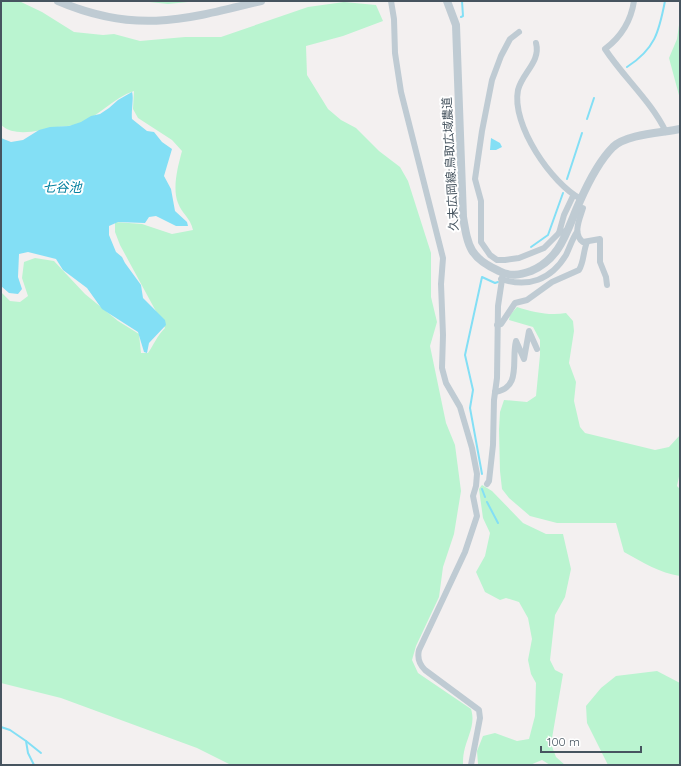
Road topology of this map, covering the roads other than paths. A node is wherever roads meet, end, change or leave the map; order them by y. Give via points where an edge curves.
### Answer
1 (58, 1) edge
2 (261, 1) edge
3 (391, 1) edge
4 (446, 1) edge
5 (634, 1) edge
6 (518, 32) dead end
7 (536, 44) dead end
8 (680, 130) edge
9 (666, 132) junction
10 (577, 197) junction
11 (583, 208) dead end
12 (568, 230) junction
13 (577, 232) junction
14 (559, 233) junction
15 (587, 242) junction
16 (502, 276) junction
17 (607, 285) dead end
18 (497, 325) junction
19 (537, 349) dead end
20 (495, 392) junction
21 (486, 484) dead end
22 (471, 765) edge

1 - 2 street via 83,12 120,20 153,22 181,20
3 - 22 street via 401,92 443,258 440,284 442,374 460,407 477,474 473,496 476,521 465,552 419,650 418,659 425,670 479,710
4 - 16 street, 久末広岡線;鳥取広域農道 via 456,25 463,217 467,243 474,256
5 - 9 street via 621,34 605,49 626,79 654,110
6 - 14 street via 510,39 500,56 492,80 482,131 475,179 481,202 481,242 490,255 497,260 504,260 519,258 544,248
7 - 10 street via 538,54 518,90 517,108 532,144 558,181
8 - 9 street, 久末広岡線;鳥取広域農道
9 - 10 street, 久末広岡線;鳥取広域農道 via 641,134 614,146
10 - 12 street, 久末広岡線;鳥取広域農道
10 - 14 street via 564,215
11 - 13 street
12 - 14 street
12 - 16 street, 久末広岡線;鳥取広域農道 via 552,257 540,267 513,276
13 - 15 street via 580,240
13 - 16 street via 562,261 543,278 524,284
15 - 17 street via 600,238 600,262
15 - 18 street via 582,251 579,270 552,282 534,296 515,303 501,324
16 - 18 street
18 - 20 street via 498,364
19 - 20 street via 529,331 524,359 516,341 512,382 506,389
20 - 21 street via 493,446 489,481

